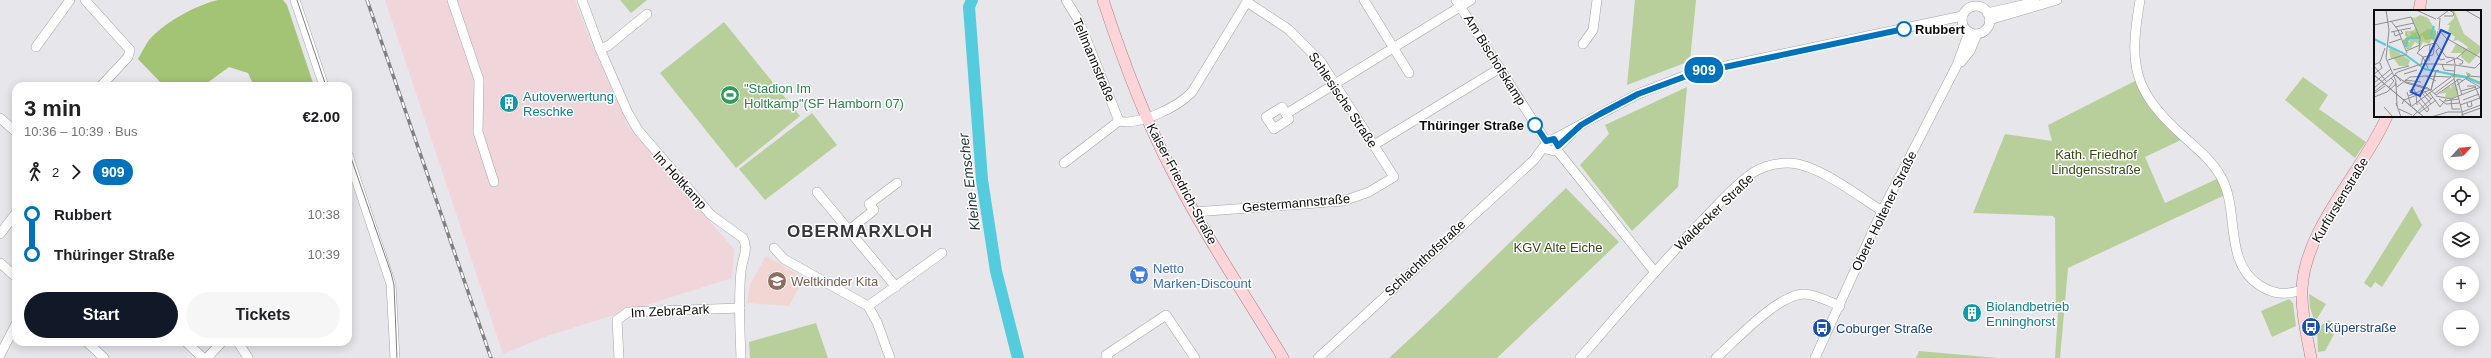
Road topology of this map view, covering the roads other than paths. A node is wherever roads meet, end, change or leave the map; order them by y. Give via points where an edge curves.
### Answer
1 (70, 0) edge
2 (85, 0) edge
3 (295, 0) edge
4 (452, 0) edge
5 (582, 0) edge
6 (1066, 0) edge
7 (1103, 0) edge
8 (1364, 0) edge
9 (1471, 0) edge
10 (1598, 0) edge
11 (2047, 0) edge
12 (2058, 0) edge
13 (2140, 0) edge
14 (2421, 0) edge
15 (1247, 1) edge
16 (1458, 3) edge
17 (1973, 3) edge
18 (2419, 10) edge
19 (647, 14) dead end
20 (1988, 17) junction
21 (1962, 19) junction
22 (1973, 33) junction
23 (1583, 44) dead end
24 (36, 47) dead end
25 (1393, 48) junction
26 (600, 50) junction
27 (1500, 68) junction
28 (1409, 73) dead end
29 (105, 82) edge
30 (323, 82) edge
31 (1334, 83) junction
32 (1286, 114) dead end
33 (1146, 117) junction
34 (2386, 117) edge
35 (0, 118) edge
36 (1119, 121) junction
37 (12, 128) edge
38 (1374, 145) junction
39 (1552, 146) junction
40 (1064, 162) dead end
41 (352, 167) edge
42 (1394, 177) joint
43 (494, 182) dead end
44 (897, 183) dead end
45 (817, 192) dead end
46 (1882, 211) junction
47 (1194, 212) junction
48 (12, 218) edge
49 (848, 230) junction
50 (0, 234) edge
51 (774, 248) dead end
52 (942, 253) dead end
53 (0, 263) edge
54 (1654, 271) junction
55 (12, 274) edge
56 (896, 287) junction
57 (2302, 290) junction
58 (868, 306) junction
59 (1840, 306) junction
60 (740, 308) junction
61 (12, 332) edge
62 (91, 346) edge
63 (190, 346) edge
64 (218, 346) edge
65 (240, 346) edge
66 (0, 355) edge
67 (104, 358) edge
68 (203, 358) edge
69 (207, 358) edge
70 (248, 358) edge
71 (395, 358) edge
72 (619, 358) edge
73 (742, 358) edge
74 (890, 358) edge
75 (1108, 358) edge
76 (1195, 358) edge
77 (1283, 358) edge
78 (1318, 358) edge
79 (1580, 358) edge
80 (1716, 358) edge
81 (1815, 358) edge
82 (2311, 358) edge

1 - 24 street
2 - 29 street via 128,47 128,57
3 - 30 street
4 - 43 street via 479,80 478,132
5 - 26 street, Im Holtkamp
6 - 36 street, Tellmannstraße via 1079,21
7 - 33 main road, Kaiser-Friedrich-Straße
8 - 25 street
9 - 16 street
10 - 23 street via 1593,30
11 - 20 street
12 - 20 street
13 - 57 street via 2133,54 2137,73 2154,107 2206,158 2220,176 2229,195 2235,246 2242,266 2253,280 2270,291 2283,294
14 - 18 main road
15 - 31 street, Schlesische Straße via 1288,29 1320,62
15 - 33 street via 1192,92 1185,100 1171,108
16 - 25 street
16 - 27 street, Am Bischofskamp
17 - 20 street
17 - 21 street
19 - 26 street
20 - 22 street, Obere Holtener Straße via 1986,29
21 - 22 street
21 - 39 street, Schlachthofstraße via 1692,74 1638,94 1581,125
22 - 46 street, Obere Holtener Straße
25 - 28 street
25 - 31 street
26 - 60 street, Im Holtkamp via 628,114 651,148 711,215 743,238 745,242
27 - 38 street
27 - 39 street, Am Bischofskamp
31 - 32 street
31 - 38 street, Schlesische Straße
33 - 36 street via 1132,122
33 - 47 main road, Kaiser-Friedrich-Straße
34 - 57 main road, Kurfürstenstraße via 2315,241 2307,261
35 - 37 street
36 - 40 street
38 - 42 street, Schlesische Straße
39 - 54 street, Am Bischofskamp
39 - 78 street, Schlachthofstraße via 1524,168
41 - 71 street via 391,284
42 - 47 street, Gestermannstraße via 1369,192 1343,201
44 - 49 street via 869,204 874,210
45 - 49 street
46 - 54 street, Waldecker Straße via 1817,171 1790,162 1776,164 1752,173
46 - 59 street, Obere Holtener Straße
47 - 77 main road, Kaiser-Friedrich-Straße
48 - 50 street
49 - 56 street
51 - 58 street via 784,258
52 - 56 street
53 - 55 street
54 - 79 street, Waldecker Straße
56 - 58 street
57 - 82 main road, Kurfürstenstraße
58 - 74 street via 877,322
59 - 80 street via 1814,295 1788,297
59 - 81 street, Obere Holtener Straße
60 - 72 street, Im ZebraPark via 628,312 617,320
60 - 73 street, Im Holtkamp
61 - 66 street
62 - 67 street
63 - 68 street
64 - 69 street
65 - 70 street
75 - 76 street via 1106,355 1166,315

